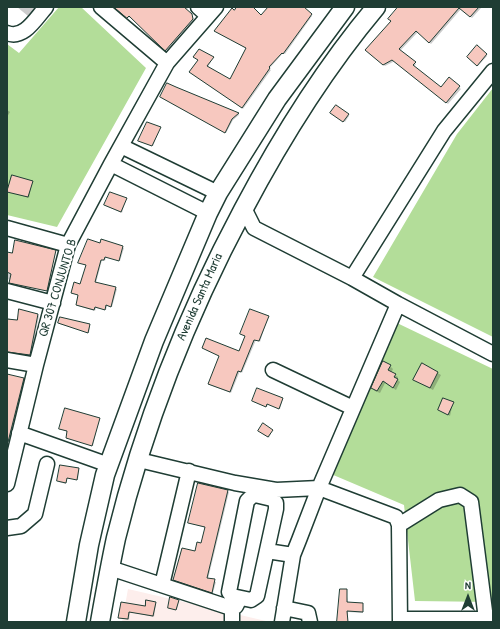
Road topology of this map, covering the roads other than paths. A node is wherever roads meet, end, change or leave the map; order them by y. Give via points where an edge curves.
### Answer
1 (46, 7) edge
2 (101, 7) edge
3 (345, 7) edge
4 (376, 7) edge
5 (208, 10) edge
6 (329, 28) junction
7 (7, 33) edge
8 (167, 63) junction
9 (493, 71) edge
10 (312, 92) junction
11 (277, 99) junction
12 (297, 114) junction
13 (121, 146) junction
14 (110, 164) junction
15 (218, 193) junction
16 (244, 208) junction
17 (208, 213) junction
18 (7, 228) edge
19 (254, 228) junction
20 (230, 234) junction
21 (68, 245) junction
22 (352, 278) junction
23 (7, 291) edge
24 (53, 303) junction
25 (398, 304) junction
26 (154, 341) junction
27 (175, 354) junction
28 (493, 354) edge
29 (7, 360) edge
30 (36, 365) junction
31 (144, 367) junction
32 (273, 370) dead end
33 (166, 377) junction
34 (353, 408) junction
35 (19, 433) junction
36 (139, 460) junction
37 (47, 464) dead end
38 (109, 465) junction
39 (189, 471) junction
40 (7, 484) edge
41 (318, 488) junction
42 (399, 525) junction
43 (7, 528) edge
44 (267, 551) junction
45 (294, 555) junction
46 (110, 568) junction
47 (162, 585) junction
48 (236, 603) junction
49 (284, 608) junction
50 (490, 619) edge
51 (400, 621) edge
52 (76, 622) edge
53 (100, 622) edge
54 (232, 622) edge
55 (282, 622) edge
56 (310, 622) edge

1 - 7 street via 24,32 18,35
2 - 8 street
3 - 6 main road, Avenida Santa Maria
4 - 10 main road, Avenida Santa Maria
5 - 8 street, QR 307 CONJUNTO B
6 - 10 main road via 302,81
6 - 11 main road, Avenida Santa Maria
8 - 13 street, QR 307 CONJUNTO B
9 - 22 street via 444,131
10 - 12 main road, Avenida Santa Maria
11 - 12 main road via 292,107
11 - 15 main road, Avenida Santa Maria
12 - 16 main road, Avenida Santa Maria
13 - 14 street, QR 307 CONJUNTO B
13 - 15 street
14 - 17 street
14 - 21 street, QR 307 CONJUNTO B
15 - 17 main road, Avenida Santa Maria
16 - 19 street
16 - 20 main road, Avenida Santa Maria
17 - 26 main road, Avenida Santa Maria
18 - 21 street
19 - 20 street
19 - 22 street
20 - 27 main road, Avenida Santa Maria via 213,266
21 - 24 street, QR 307 CONJUNTO B
22 - 25 street
23 - 24 street
24 - 30 street, QR 307 CONJUNTO B
25 - 28 street
25 - 34 street
26 - 27 main road
26 - 31 main road, Avenida Santa Maria
27 - 33 main road, Avenida Santa Maria
29 - 30 street
30 - 35 street, QR 307 CONJUNTO B
31 - 33 main road
31 - 38 main road, Avenida Santa Maria
32 - 34 street
33 - 36 main road, Avenida Santa Maria
34 - 41 street
35 - 38 street
35 - 40 street, QR 307 CONJUNTO B
36 - 39 street
36 - 46 main road, Avenida Santa Maria via 128,493
37 - 43 street via 35,514 21,526
38 - 52 main road, Avenida Santa Maria via 89,545
39 - 41 street via 234,483 276,490
39 - 47 street
41 - 42 street via 390,514 396,517
41 - 45 street
42 - 50 street via 439,500 460,495 471,502
42 - 51 street
44 - 45 street
44 - 48 street via 257,596 253,600
44 - 48 street via 276,503 272,499 255,495 248,501 229,588
45 - 49 street
46 - 47 street
46 - 53 main road, Avenida Santa Maria
47 - 48 street
48 - 54 street
49 - 55 street
49 - 56 street via 308,612
50 - 51 street

